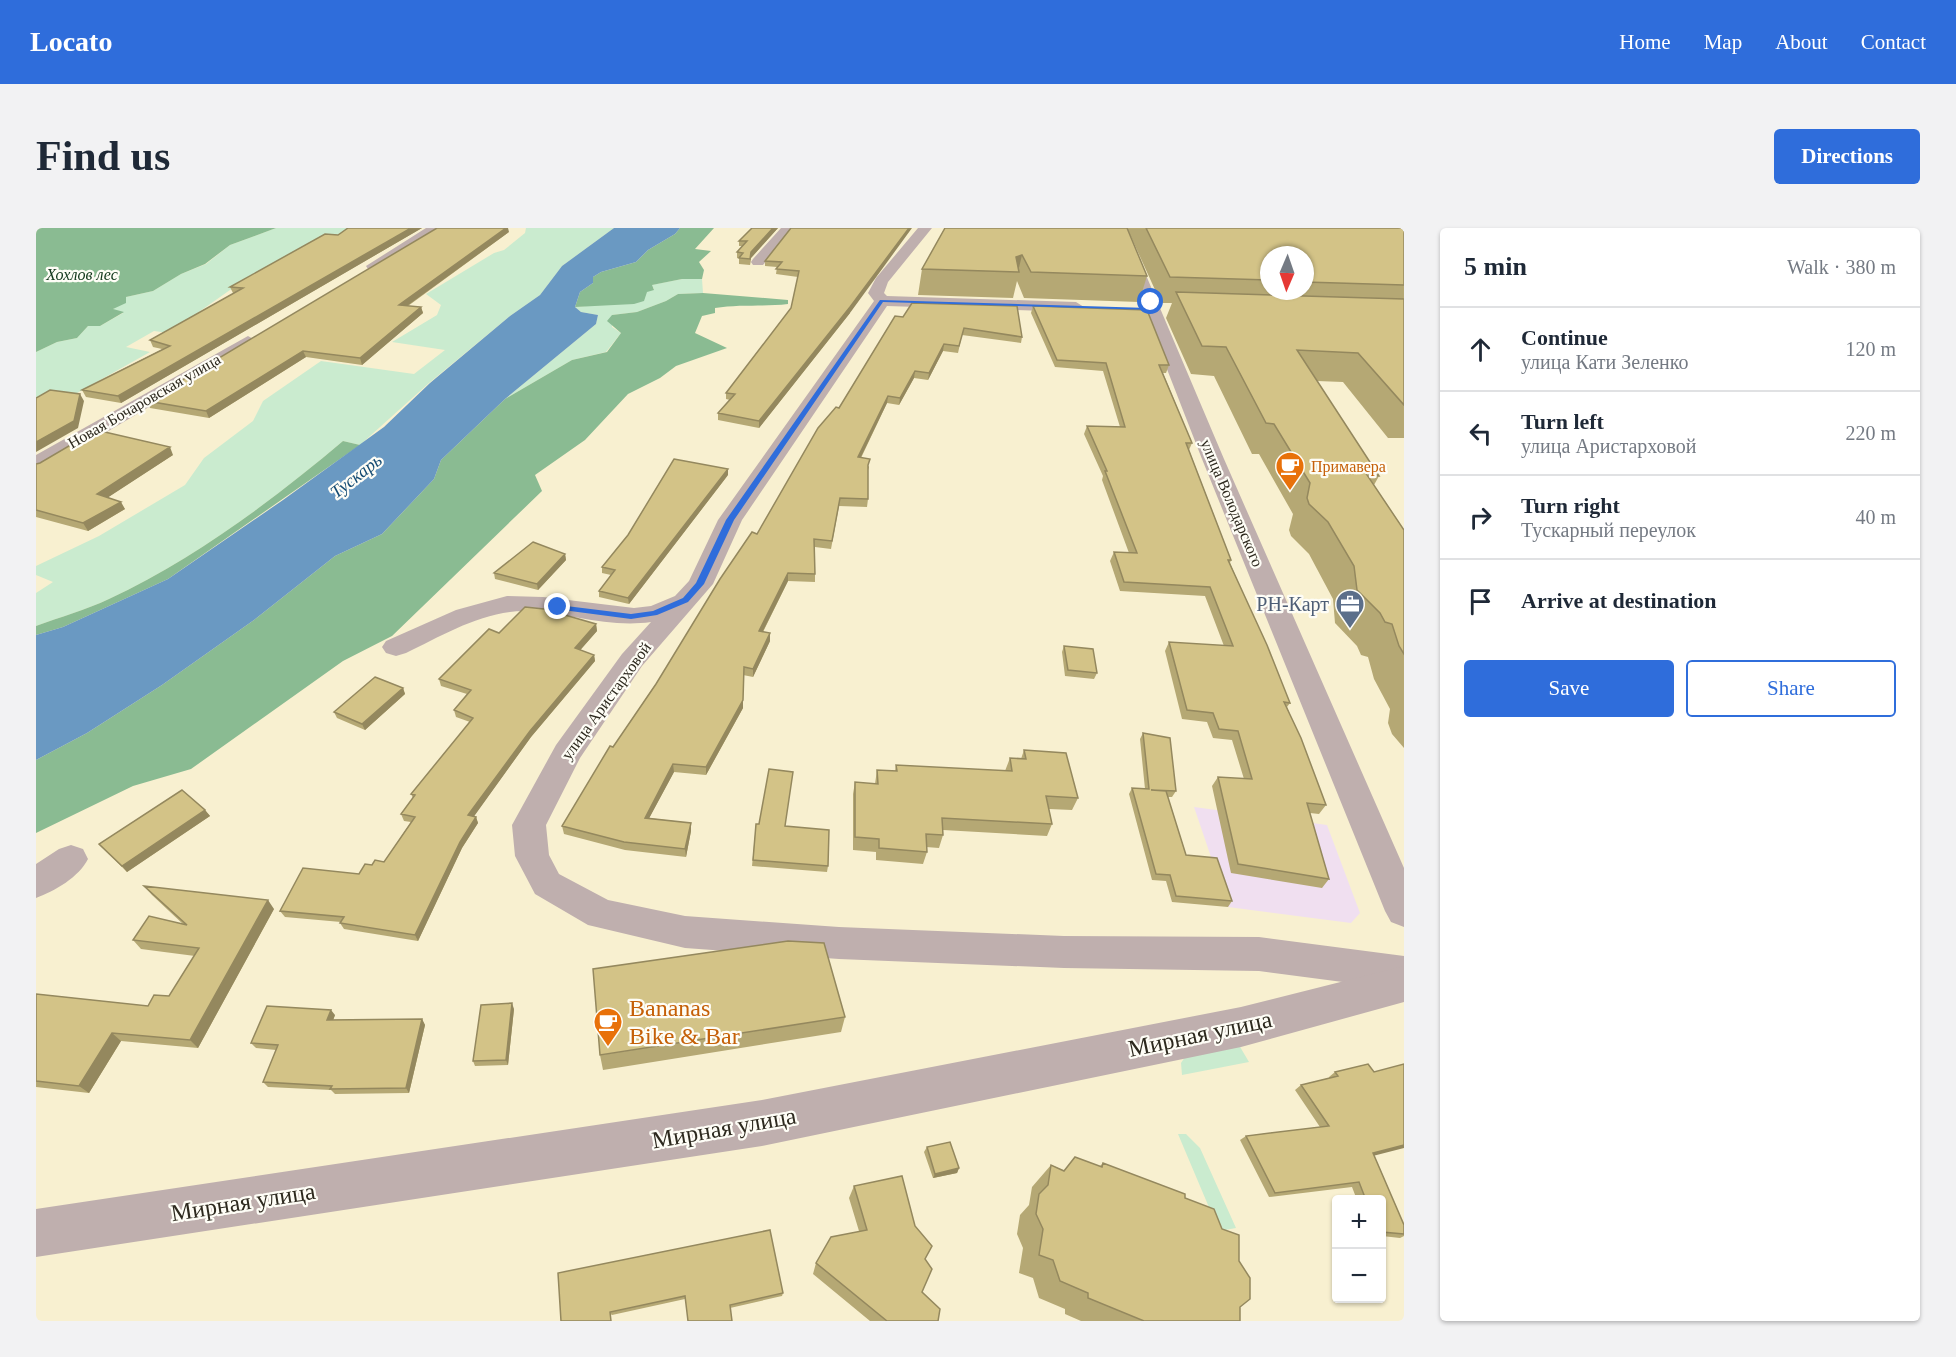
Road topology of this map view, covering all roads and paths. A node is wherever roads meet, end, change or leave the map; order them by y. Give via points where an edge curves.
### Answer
1 (436, 228) edge
2 (788, 228) edge
3 (925, 228) edge
4 (1119, 228) edge
5 (758, 262) dead end
6 (357, 276) edge
7 (882, 301) junction
8 (1091, 308) edge
9 (265, 331) edge
10 (36, 464) edge
11 (686, 600) junction
12 (396, 647) dead end
13 (71, 859) dead end
14 (36, 883) edge
15 (1404, 911) edge
16 (1404, 973) edge
17 (1404, 984) edge
18 (36, 1233) edge

1 - 6 street
2 - 5 street
3 - 7 street, улица Аристарховой via 881,281 876,293
4 - 15 street, улица Володарского
7 - 8 street
7 - 11 street, улица Аристарховой via 730,520 700,584
9 - 10 street, Новая Бочаровская улица
11 - 12 street via 654,614 631,616 528,603 505,604 451,622
11 - 16 street, улица Аристарховой via 632,660 573,744 529,825 532,856 547,884 601,914 685,932 1064,952 1259,954
13 - 14 street
17 - 18 street, Мирная улица via 1241,1028 762,1123

